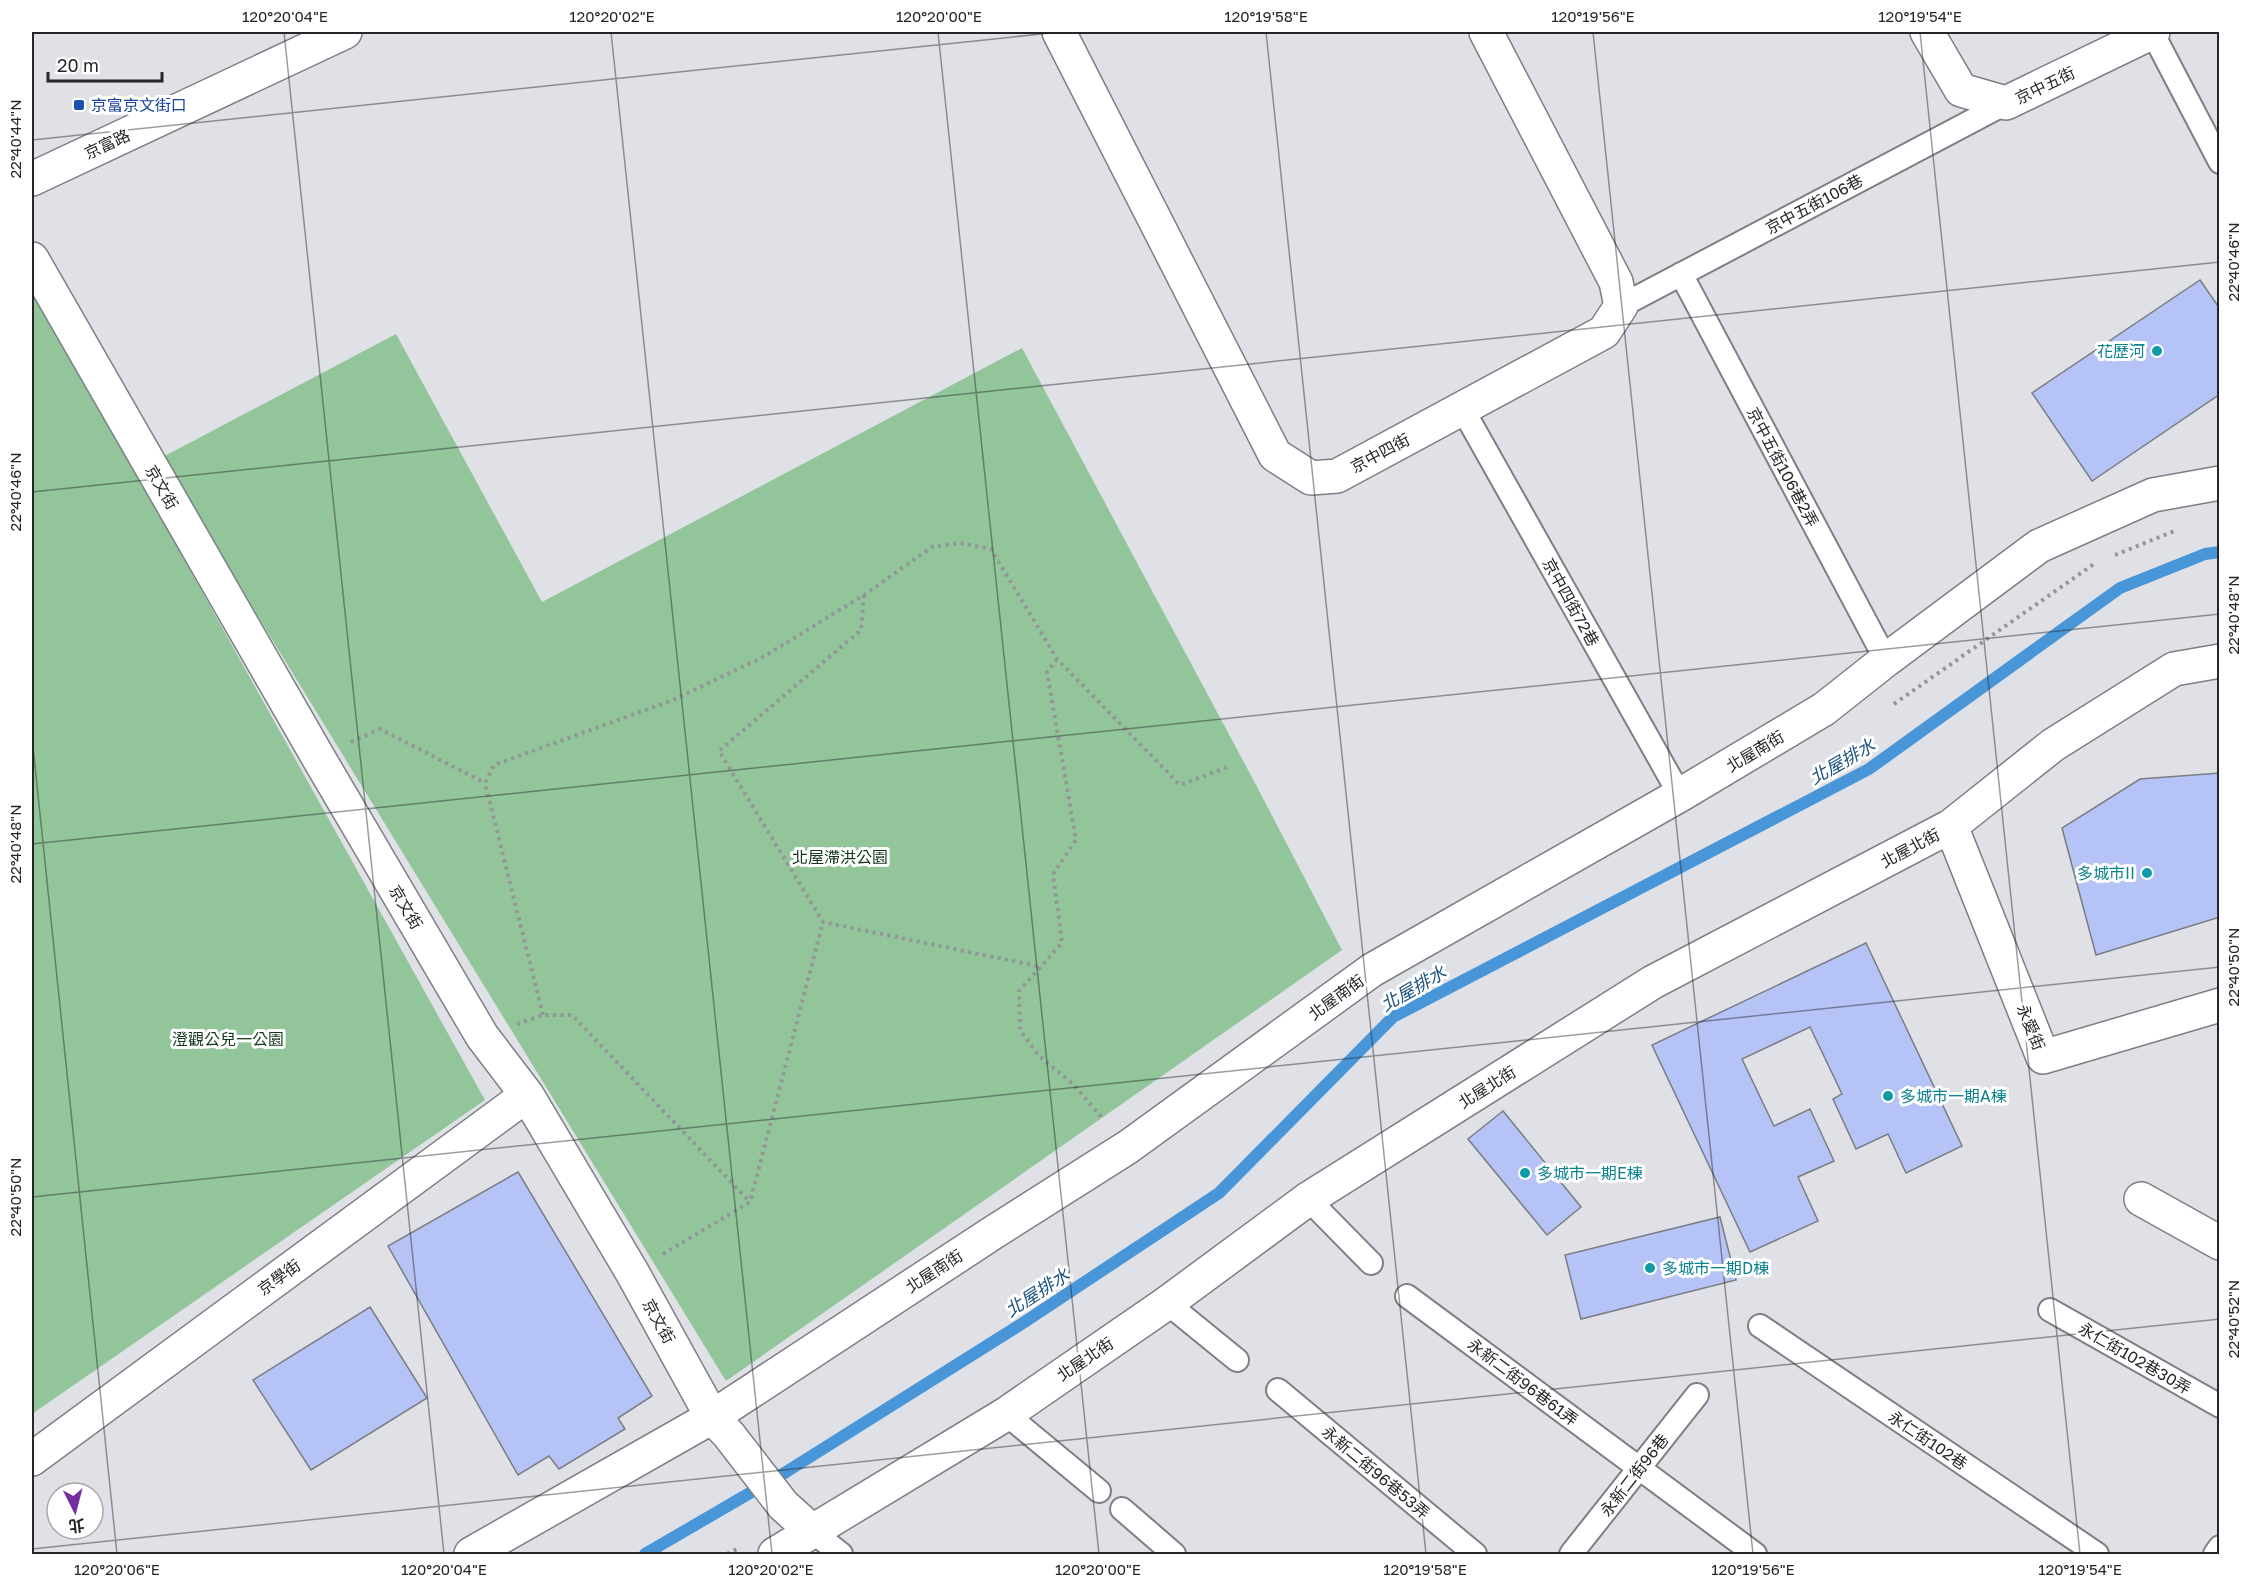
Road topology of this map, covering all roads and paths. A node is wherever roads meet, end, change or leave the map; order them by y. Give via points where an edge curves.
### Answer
1 (345, 32) edge
2 (1059, 32) edge
3 (1486, 32) edge
4 (1927, 32) edge
5 (2153, 32) edge
6 (2006, 103) junction
7 (2220, 162) edge
8 (32, 179) edge
9 (32, 259) edge
10 (1681, 274) junction
11 (1621, 306) junction
12 (1462, 408) junction
13 (2220, 483) edge
14 (2182, 528) dead end
15 (2106, 558) dead end
16 (2095, 563) dead end
17 (864, 595) junction
18 (1057, 659) junction
19 (1886, 660) junction
20 (2220, 661) edge
21 (1886, 709) dead end
22 (318, 757) junction
23 (1228, 767) dead end
24 (485, 783) junction
25 (1680, 795) junction
26 (1951, 826) junction
27 (823, 922) junction
28 (1042, 967) junction
29 (2220, 1005) edge
30 (543, 1015) junction
31 (482, 1036) junction
32 (527, 1095) junction
33 (1128, 1147) junction
34 (1308, 1199) junction
35 (2140, 1199) dead end
36 (750, 1202) junction
37 (2220, 1243) edge
38 (1371, 1263) dead end
39 (632, 1272) junction
40 (1407, 1296) dead end
41 (1167, 1303) junction
42 (2050, 1310) dead end
43 (1760, 1326) dead end
44 (1237, 1360) dead end
45 (1278, 1390) dead end
46 (1697, 1395) dead end
47 (2220, 1406) edge
48 (1006, 1414) junction
49 (721, 1426) junction
50 (32, 1459) edge
51 (1639, 1468) junction
52 (1099, 1491) dead end
53 (1122, 1509) dead end
54 (813, 1532) junction
55 (2220, 1547) edge
56 (471, 1554) edge
57 (775, 1554) edge
58 (841, 1554) edge
59 (1174, 1554) edge
60 (1475, 1554) edge
61 (1571, 1554) edge
62 (1755, 1554) edge
63 (2097, 1554) edge
64 (2215, 1554) edge

1 - 8 street, 京富路
2 - 12 street, 京中四街 via 1275,455 1311,478 1337,476
3 - 11 street via 1616,282
4 - 6 street, 京中五街 via 1961,90
5 - 6 street, 京中五街
5 - 7 lane
6 - 10 lane, 京中五街106巷
9 - 22 street, 京文街
10 - 11 lane, 京中五街106巷
10 - 19 lane, 京中五街106巷2弄
11 - 12 street, 京中四街 via 1604,332
12 - 25 lane, 京中四街72巷
13 - 19 street, 北屋南街 via 2153,495 2039,546
14 - 15 path
16 - 21 path
17 - 18 path via 932,547 960,543 991,549
17 - 24 path via 765,656 673,700 494,765
17 - 27 path via 861,630 719,751
18 - 23 path via 1180,785
18 - 28 path via 1047,672 1076,840 1053,874 1062,943
19 - 25 street, 北屋南街 via 1824,709
20 - 26 street, 北屋北街 via 2174,669 2053,745
22 - 24 path via 380,729
22 - 31 street, 京文街
24 - 30 path
25 - 33 street, 北屋南街 via 1372,970
26 - 29 street, 永愛街 via 2043,1057
26 - 34 street, 北屋北街 via 1653,982
27 - 28 path
27 - 36 path
28 - 33 path via 1019,991 1020,1030 1039,1056 1073,1084
30 - 31 path
30 - 36 path via 572,1015
31 - 32 street, 京文街
32 - 39 street, 京文街
32 - 50 street, 京學街
33 - 49 street, 北屋南街 via 994,1232
34 - 38 lane
34 - 41 street, 北屋北街
35 - 37 street
36 - 39 path
39 - 49 street, 京文街
40 - 51 lane, 永新二街96巷61弄
41 - 44 lane
41 - 48 street, 北屋北街
42 - 47 lane, 永仁街102巷30弄
43 - 63 lane, 永仁街102巷
45 - 60 lane, 永新二街96巷53弄
46 - 51 lane, 永新二街96巷
48 - 52 lane
48 - 54 street, 北屋北街
49 - 54 street, 京文街 via 783,1505
49 - 56 street, 北屋南街
51 - 61 lane, 永新二街96巷
51 - 62 lane, 永新二街96巷61弄
53 - 59 lane
54 - 57 street, 北屋北街
54 - 58 lane
55 - 64 lane

